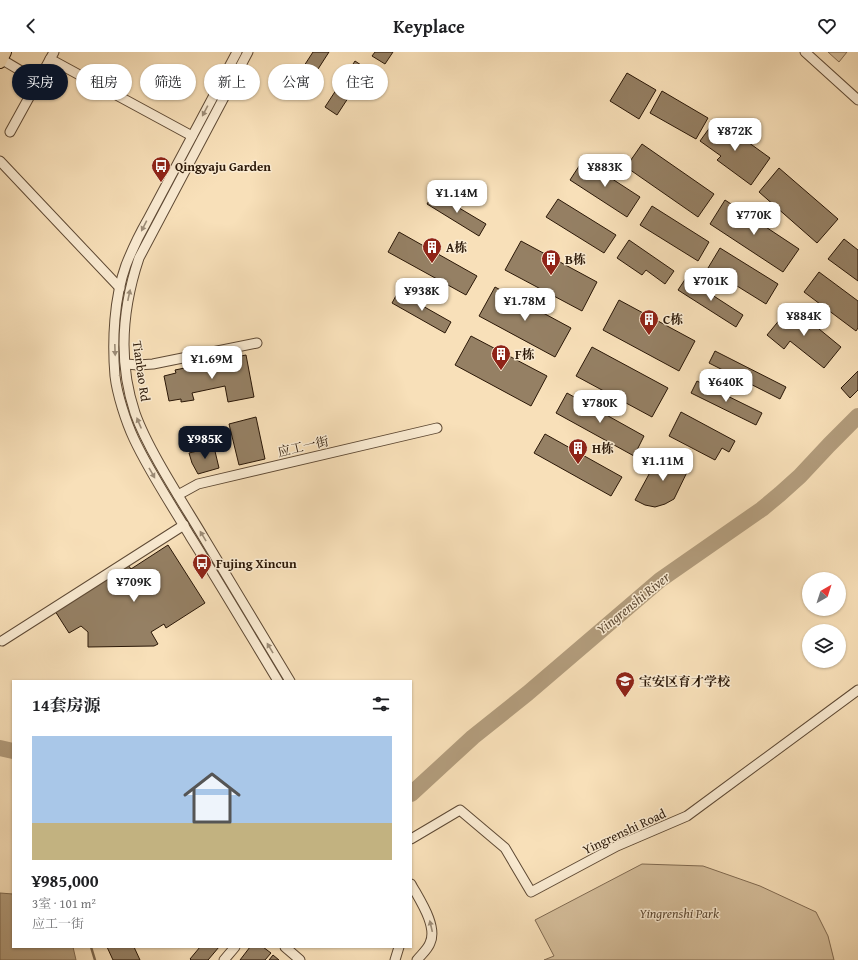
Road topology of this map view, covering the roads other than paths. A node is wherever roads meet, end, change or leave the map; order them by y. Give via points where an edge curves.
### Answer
1 (237, 52) edge
2 (248, 52) edge
3 (805, 52) edge
4 (52, 55) edge
5 (2, 57) edge
6 (12, 64) edge
7 (47, 64) edge
8 (28, 100) edge
9 (858, 100) edge
10 (10, 132) dead end
11 (192, 136) junction
12 (0, 161) edge
13 (120, 288) junction
14 (257, 343) dead end
15 (126, 364) junction
16 (437, 428) dead end
17 (178, 495) junction
18 (184, 525) junction
19 (2, 641) dead end
20 (277, 680) edge
21 (289, 680) edge
22 (858, 690) edge
23 (412, 838) edge
24 (412, 886) edge
25 (234, 948) edge
26 (286, 948) edge
27 (399, 948) edge
28 (224, 960) edge
29 (300, 960) edge
30 (395, 960) edge
31 (417, 960) edge

1 -> 11 street, Tianbao Rd
15 -> 2 street, Tianbao Rd via 124,324 132,279 139,258
3 - 9 street
4 - 7 street
4 - 11 street
5 - 6 street
8 - 10 street
11 -> 13 street, Tianbao Rd via 135,244
12 - 13 street
13 -> 18 street, Tianbao Rd via 115,311 114,339 115,376 122,407 133,438 151,473
14 - 15 street via 153,364
17 -> 15 street, Tianbao Rd via 135,414
16 - 17 street, 应工一街 via 198,484
21 -> 17 street, Tianbao Rd
18 - 19 street
18 - 20 street, Tianbao Rd
22 - 23 street, Yingrenshi Road via 687,816 617,846 532,892 505,848 460,810
31 -> 24 street via 430,944 432,926
25 - 28 street
26 - 29 street
27 - 30 street

